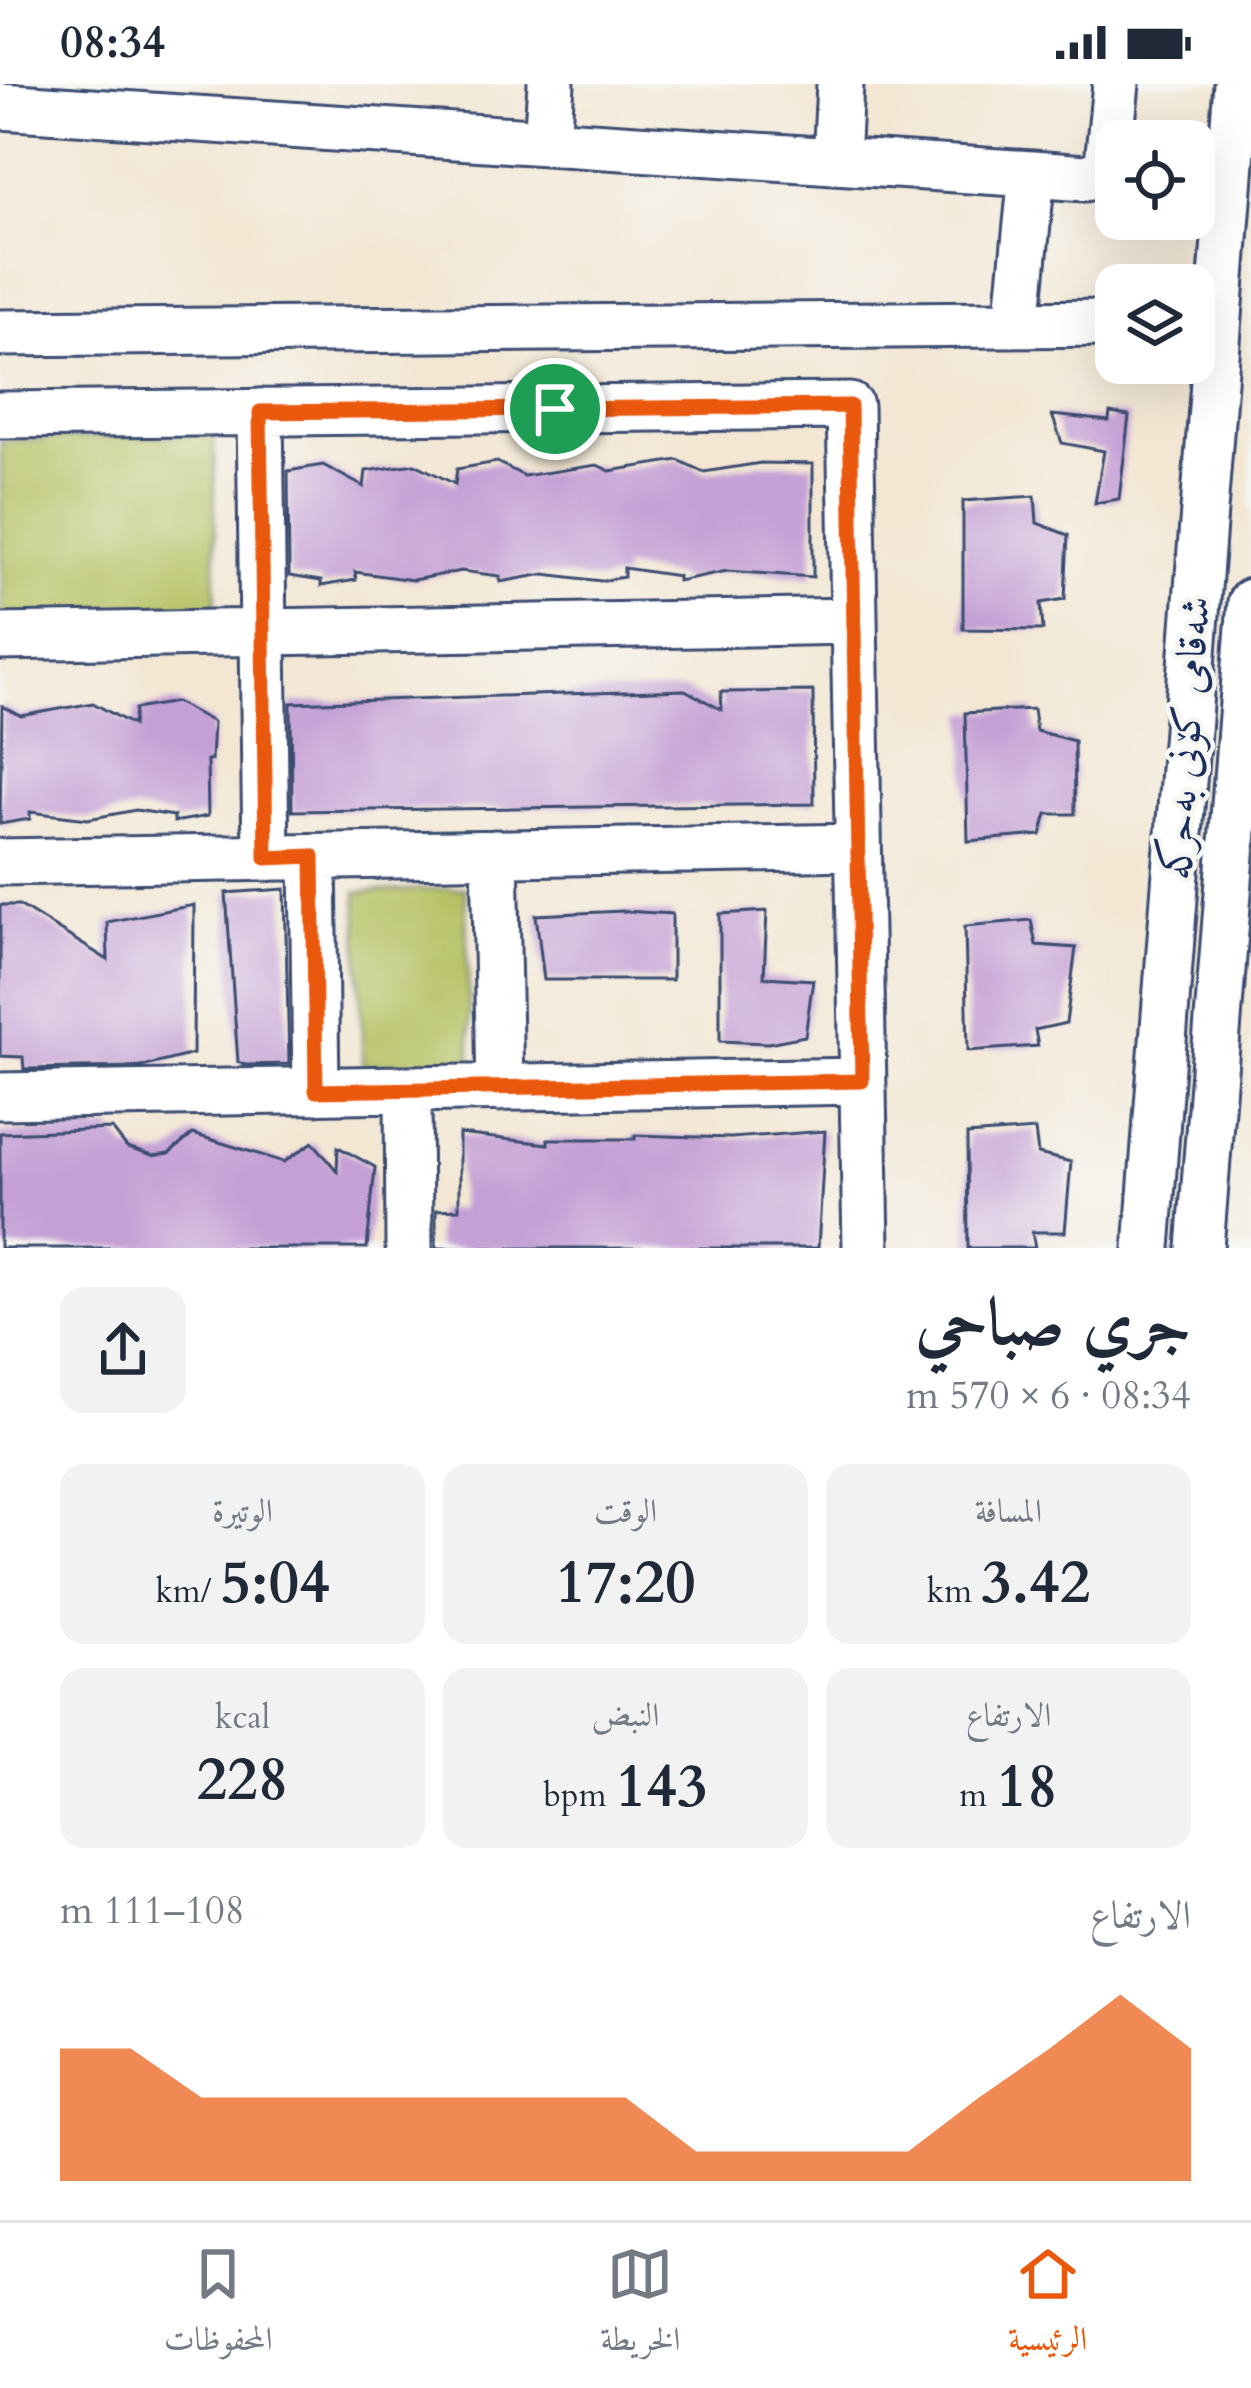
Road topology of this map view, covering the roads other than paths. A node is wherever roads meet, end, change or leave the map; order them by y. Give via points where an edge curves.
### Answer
1 (551, 84) edge
2 (840, 84) edge
3 (1116, 84) edge
4 (1237, 84) edge
5 (263, 104) edge
6 (0, 106) edge
7 (547, 142) junction
8 (836, 160) junction
9 (1032, 174) junction
10 (1221, 322) edge
11 (1095, 323) edge
12 (1017, 324) junction
13 (0, 332) edge
14 (260, 412) junction
15 (0, 415) edge
16 (1251, 602) edge
17 (854, 621) junction
18 (263, 632) junction
19 (0, 637) edge
20 (858, 847) junction
21 (495, 853) junction
22 (313, 856) junction
23 (266, 858) junction
24 (0, 862) edge
25 (862, 1081) junction
26 (500, 1088) junction
27 (408, 1090) junction
28 (316, 1091) junction
29 (0, 1096) edge
30 (409, 1248) edge
31 (866, 1248) edge
32 (1147, 1248) edge
33 (1200, 1248) edge

1 - 7 street
2 - 8 street
3 - 9 street via 1107,172
4 - 10 street, شەقامی کۆنی بەحرکە
5 - 6 street
5 - 7 street
7 - 8 street
8 - 9 street
9 - 12 street
10 - 32 street, شەقامی کۆنی بەحرکە
11 - 12 street
12 - 13 street
14 - 15 street
14 - 17 street via 850,406
14 - 18 street
16 - 33 street, شەقامی کۆنی بەحرکە
17 - 18 street
17 - 20 street
18 - 19 street
18 - 23 street
20 - 21 street
20 - 25 street
21 - 22 street
21 - 26 street
22 - 23 street
22 - 28 street
23 - 24 street
25 - 26 street
25 - 31 street
26 - 27 street
27 - 28 street
27 - 30 street
28 - 29 street

